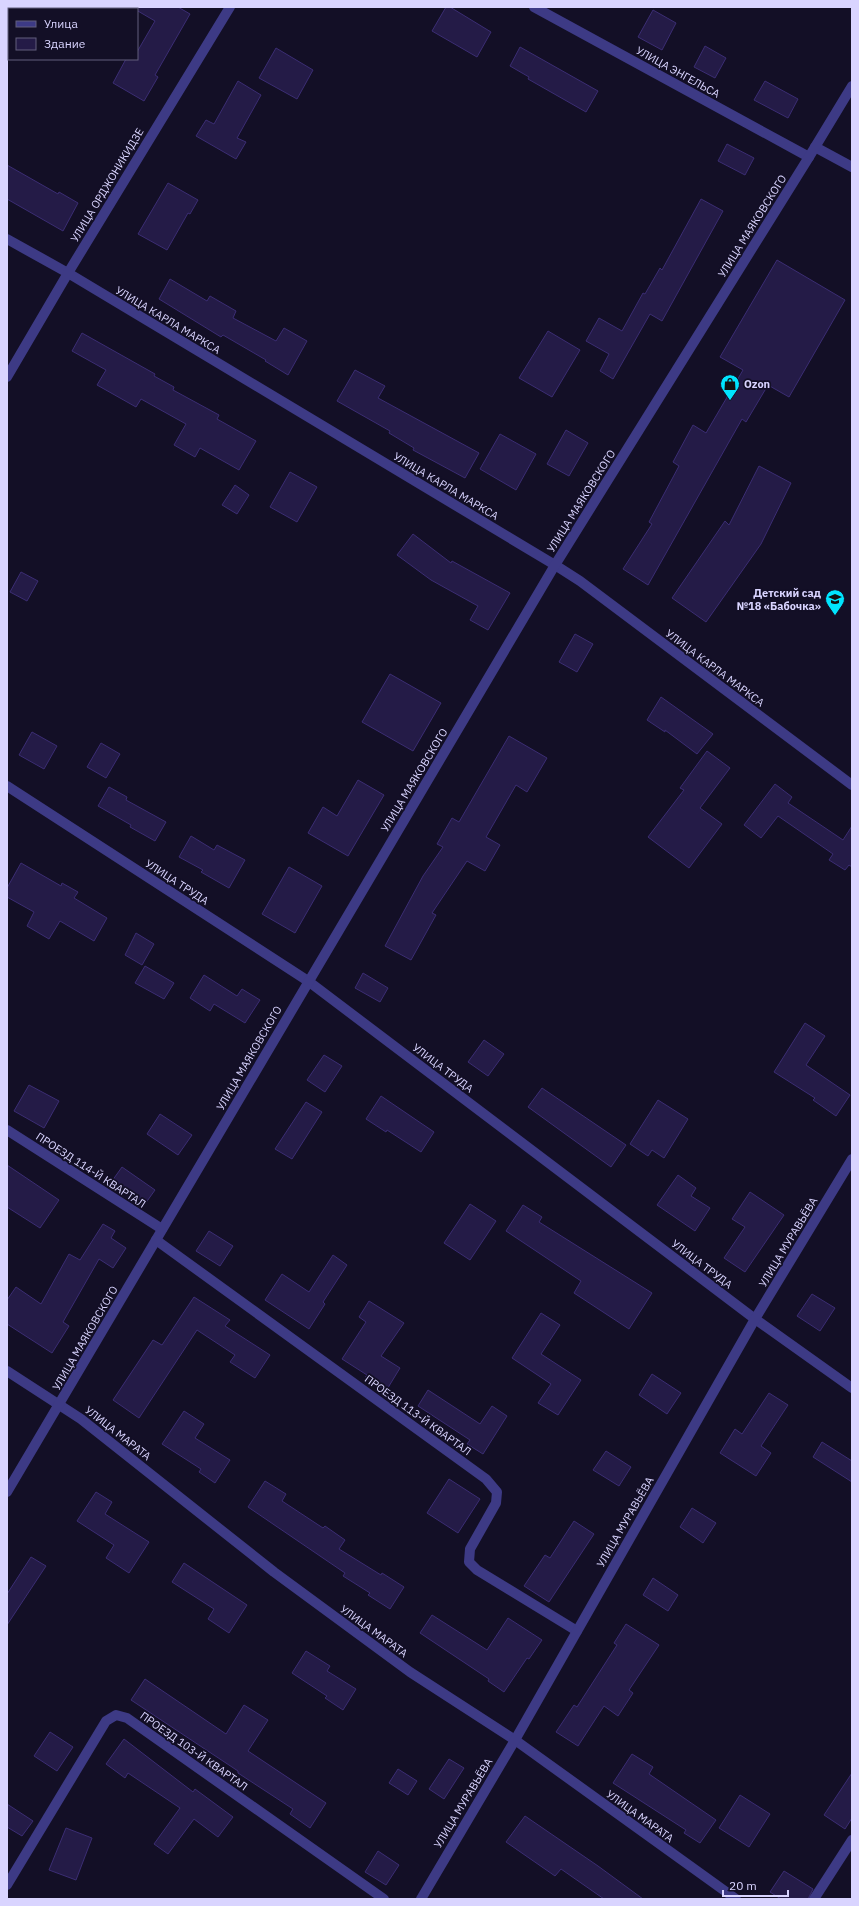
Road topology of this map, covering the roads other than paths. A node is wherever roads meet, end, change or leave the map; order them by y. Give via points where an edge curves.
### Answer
1 (230, 7) edge
2 (534, 7) edge
3 (852, 86) edge
4 (815, 147) junction
5 (809, 157) junction
6 (852, 168) edge
7 (7, 239) edge
8 (68, 273) junction
9 (7, 377) edge
10 (556, 565) junction
11 (852, 785) edge
12 (7, 786) edge
13 (308, 981) junction
14 (7, 1130) edge
15 (852, 1159) edge
16 (162, 1230) junction
17 (156, 1240) junction
18 (755, 1319) junction
19 (7, 1371) edge
20 (852, 1388) edge
21 (59, 1405) junction
22 (7, 1492) edge
23 (577, 1631) junction
24 (515, 1740) junction
25 (852, 1840) edge
26 (7, 1886) edge
27 (723, 1895) edge
28 (384, 1899) edge
29 (421, 1899) edge
30 (736, 1899) edge
31 (814, 1899) edge

1 - 8 street, УЛИЦА ОРДЖОНИКИДЗЕ
2 - 5 street, УЛИЦА ЭНГЕЛЬСА
3 - 4 street, УЛИЦА МАЯКОВСКОГО
4 - 5 street, УЛИЦА МАЯКОВСКОГО
4 - 6 street
5 - 10 street, УЛИЦА МАЯКОВСКОГО
7 - 8 street, УЛИЦА КАРЛА МАРКСА
8 - 9 street, УЛИЦА ОРДЖОНИКИДЗЕ
8 - 10 street, УЛИЦА КАРЛА МАРКСА
10 - 11 street, УЛИЦА КАРЛА МАРКСА
10 - 13 street, УЛИЦА МАЯКОВСКОГО
12 - 13 street, УЛИЦА ТРУДА
13 - 16 street, УЛИЦА МАЯКОВСКОГО
13 - 18 street, УЛИЦА ТРУДА
14 - 16 street, ПРОЕЗД 114-Й КВАРТАЛ
15 - 18 street, УЛИЦА МУРАВЬЁВА
16 - 17 street, УЛИЦА МАЯКОВСКОГО
17 - 21 street, УЛИЦА МАЯКОВСКОГО
17 - 23 street, ПРОЕЗД 113-Й КВАРТАЛ via 486,1479 497,1492 496,1503 470,1549 469,1562 477,1570
18 - 20 street, УЛИЦА ТРУДА
18 - 23 street, УЛИЦА МУРАВЬЁВА
19 - 21 street, УЛИЦА МАРАТА
21 - 22 street, УЛИЦА МАЯКОВСКОГО
21 - 24 street, УЛИЦА МАРАТА via 81,1419 280,1577 410,1672
23 - 24 street, УЛИЦА МУРАВЬЁВА
24 - 27 street, УЛИЦА МАРАТА
24 - 29 street, УЛИЦА МУРАВЬЁВА
25 - 31 street
26 - 28 street, ПРОЕЗД 103-Й КВАРТАЛ via 106,1721 116,1715 127,1718
27 - 30 street, УЛИЦА МАРАТА

